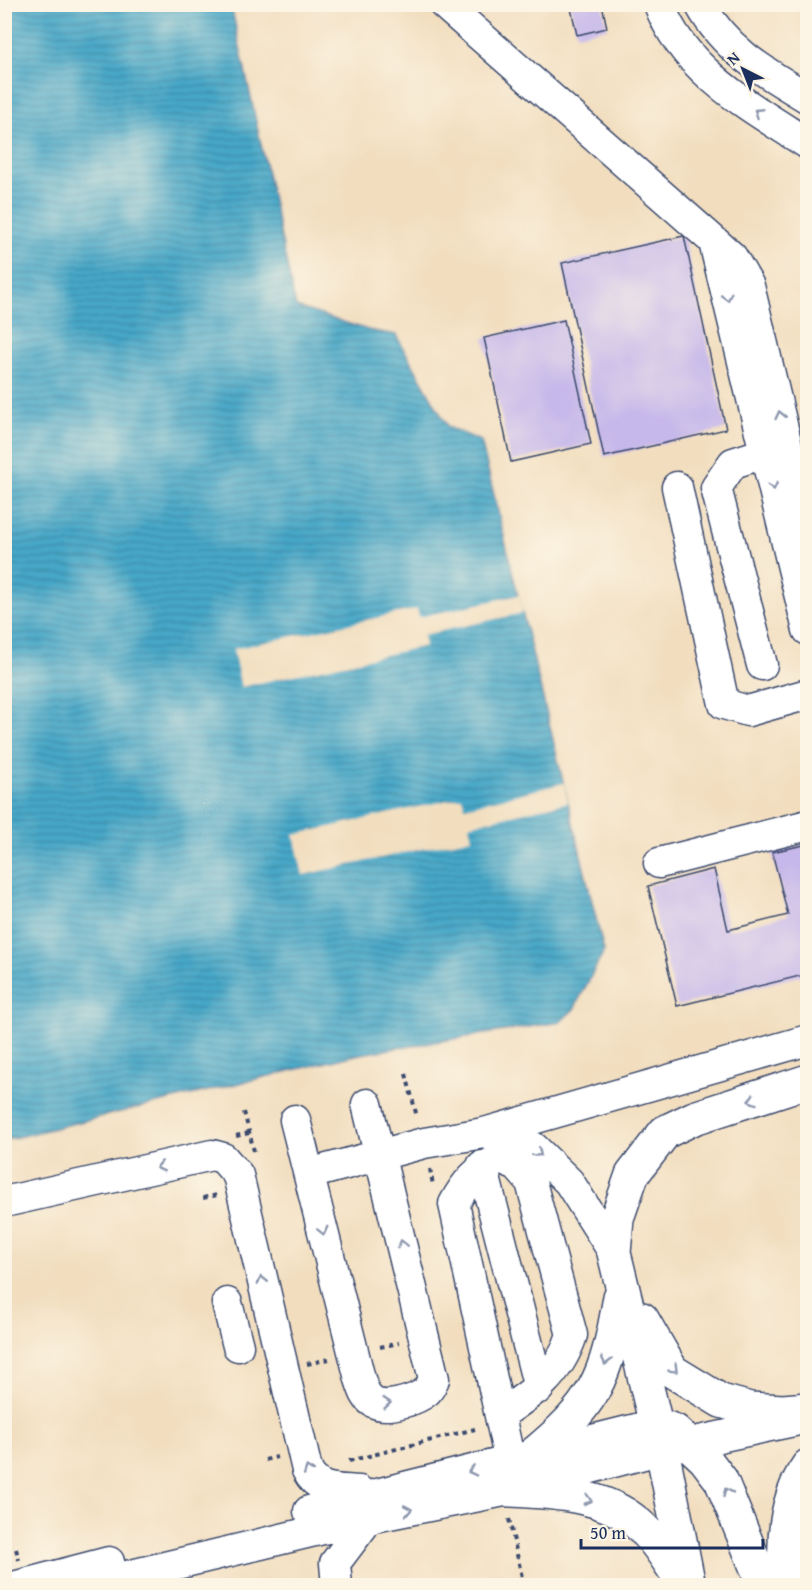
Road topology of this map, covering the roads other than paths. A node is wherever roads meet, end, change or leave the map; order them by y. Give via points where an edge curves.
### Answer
1 (444, 4) edge
2 (659, 4) edge
3 (700, 4) edge
4 (807, 98) edge
5 (807, 144) edge
6 (776, 449) junction
7 (677, 487) dead end
8 (807, 534) edge
9 (807, 630) edge
10 (762, 665) dead end
11 (807, 694) edge
12 (807, 825) edge
13 (659, 863) dead end
14 (807, 1040) edge
15 (677, 1078) junction
16 (807, 1082) edge
17 (367, 1104) dead end
18 (694, 1119) junction
19 (295, 1120) dead end
20 (484, 1132) junction
21 (380, 1155) junction
22 (482, 1166) junction
23 (309, 1174) junction
24 (4, 1202) edge
25 (618, 1268) junction
26 (227, 1303) dead end
27 (238, 1346) dead end
28 (539, 1388) junction
29 (807, 1409) edge
30 (500, 1415) junction
31 (807, 1418) edge
32 (669, 1439) junction
33 (807, 1466) edge
34 (514, 1481) junction
35 (373, 1505) junction
36 (807, 1524) edge
37 (785, 1572) edge
38 (17, 1586) edge
39 (85, 1586) edge
40 (337, 1586) edge
41 (687, 1586) edge
42 (764, 1586) edge

1 - 6 street via 714,240
5 -> 2 street via 745,104 692,60
3 - 4 street via 713,28 757,68
6 - 8 street
6 -> 9 street
6 - 10 street via 733,463 716,488
7 - 11 street via 724,704 748,711
12 - 13 street
14 - 15 street
15 - 18 street
15 - 20 street
16 -> 18 main road
17 - 21 street
18 - 25 main road via 665,1132 632,1175 617,1218
19 - 23 street
20 - 21 street
20 -> 25 street via 533,1148 569,1182
21 - 23 street
23 -> 21 street via 365,1393 373,1403 386,1405 417,1397 428,1390 434,1378
22 - 28 street
22 - 28 street via 500,1159 517,1166 531,1182 572,1335 566,1354
22 - 30 street via 454,1204
35 -> 24 street via 320,1486 307,1470 238,1175 223,1158 212,1155
25 -> 29 main road via 672,1371 721,1401 750,1409
25 - 32 main road
25 -> 34 main road via 613,1336 598,1383 571,1422
26 - 27 street
28 - 30 street
30 - 34 street
31 - 32 street
32 - 34 street
32 - 41 main road
42 -> 32 main road via 721,1480 705,1459
33 - 37 main road via 791,1500
34 - 35 street
34 -> 41 main road via 626,1514 654,1540
35 - 38 street
35 - 39 street
35 - 40 street via 335,1563
36 - 37 street

